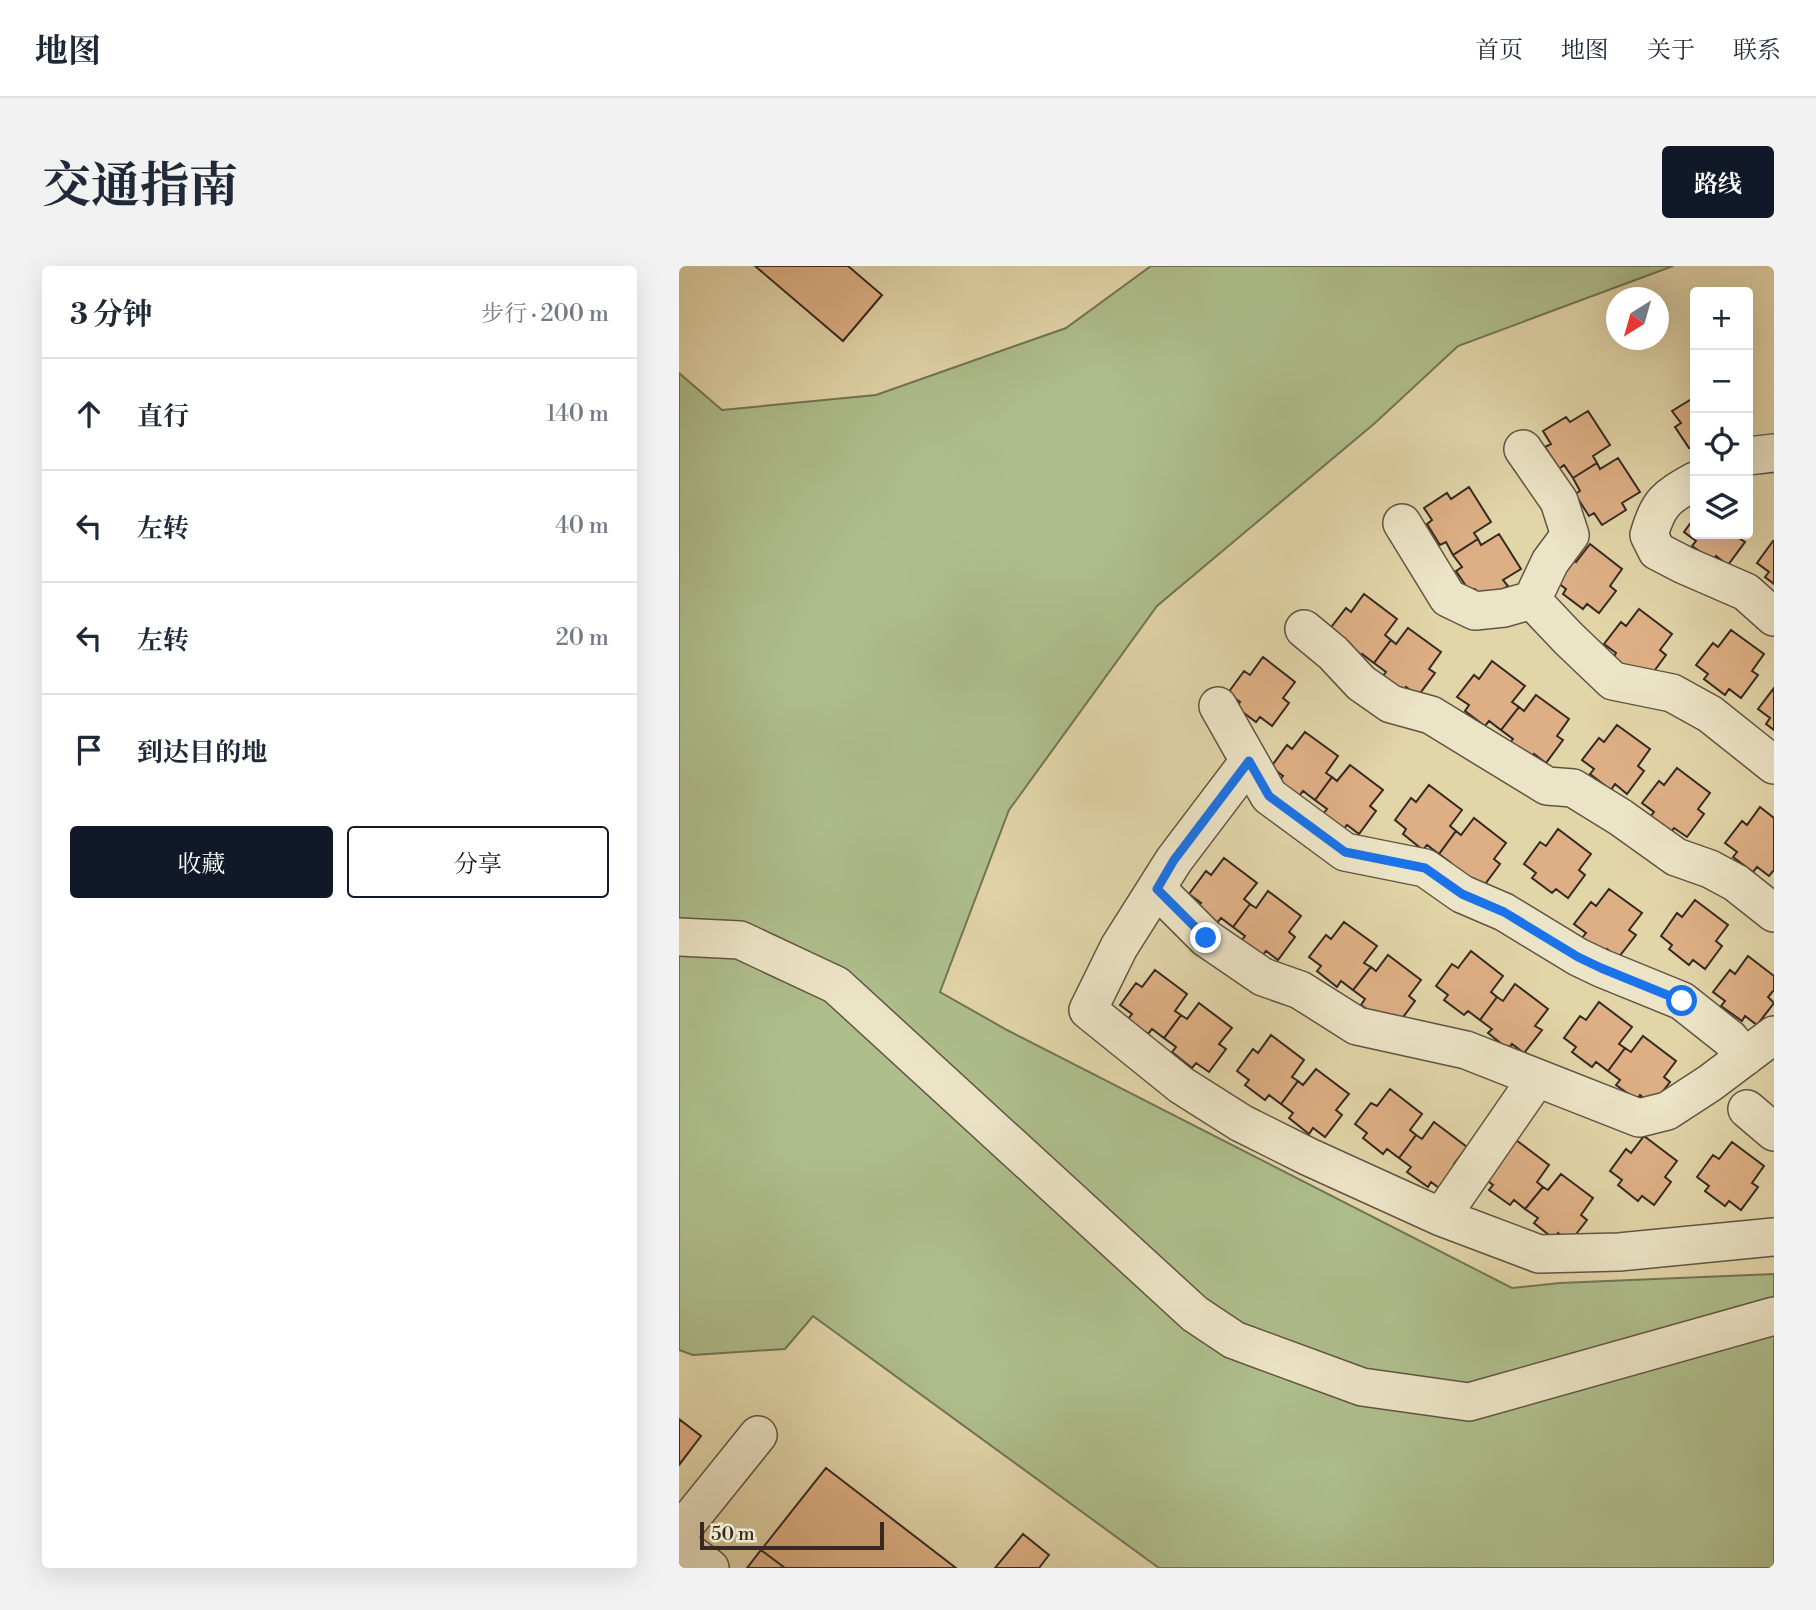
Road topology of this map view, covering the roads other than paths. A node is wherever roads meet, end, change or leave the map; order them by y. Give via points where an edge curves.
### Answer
1 (1523, 449) dead end
2 (1774, 453) edge
3 (1753, 455) edge
4 (1690, 484) edge
5 (1402, 523) dead end
6 (1532, 600) junction
7 (1774, 617) edge
8 (1304, 629) dead end
9 (1218, 706) dead end
10 (1249, 761) junction
11 (1774, 765) edge
12 (1157, 889) junction
13 (1774, 913) edge
14 (679, 937) edge
15 (1774, 1035) edge
16 (1745, 1057) junction
17 (1537, 1078) junction
18 (1441, 1217) junction
19 (1774, 1237) edge
20 (1774, 1316) edge
21 (758, 1435) dead end
22 (679, 1533) edge
23 (679, 1545) edge
24 (710, 1568) edge

1 - 6 lane via 1559,501 1570,535 1550,562
2 - 3 lane
4 - 7 lane via 1657,509 1650,535 1657,551 1746,592
5 - 6 lane via 1448,597 1475,611
6 - 11 lane via 1613,681 1672,692 1710,714
8 - 13 lane via 1360,683 1391,704 1431,715 1547,786 1573,788 1676,857 1736,883
9 - 10 lane
10 - 12 lane
10 - 16 lane via 1269,796 1345,852 1425,868 1462,894 1504,912 1578,957 1682,1001
12 - 17 lane via 1206,938 1262,977 1300,990 1357,1026 1466,1050
12 - 18 lane via 1119,947 1088,1010 1181,1085 1241,1123
14 - 20 lane via 740,940 836,985 1195,1314 1234,1340 1361,1387 1469,1402
15 - 16 lane
16 - 17 lane via 1667,1111 1639,1118
17 - 18 lane
18 - 19 lane via 1539,1254 1619,1252
21 - 22 lane
23 - 24 lane

